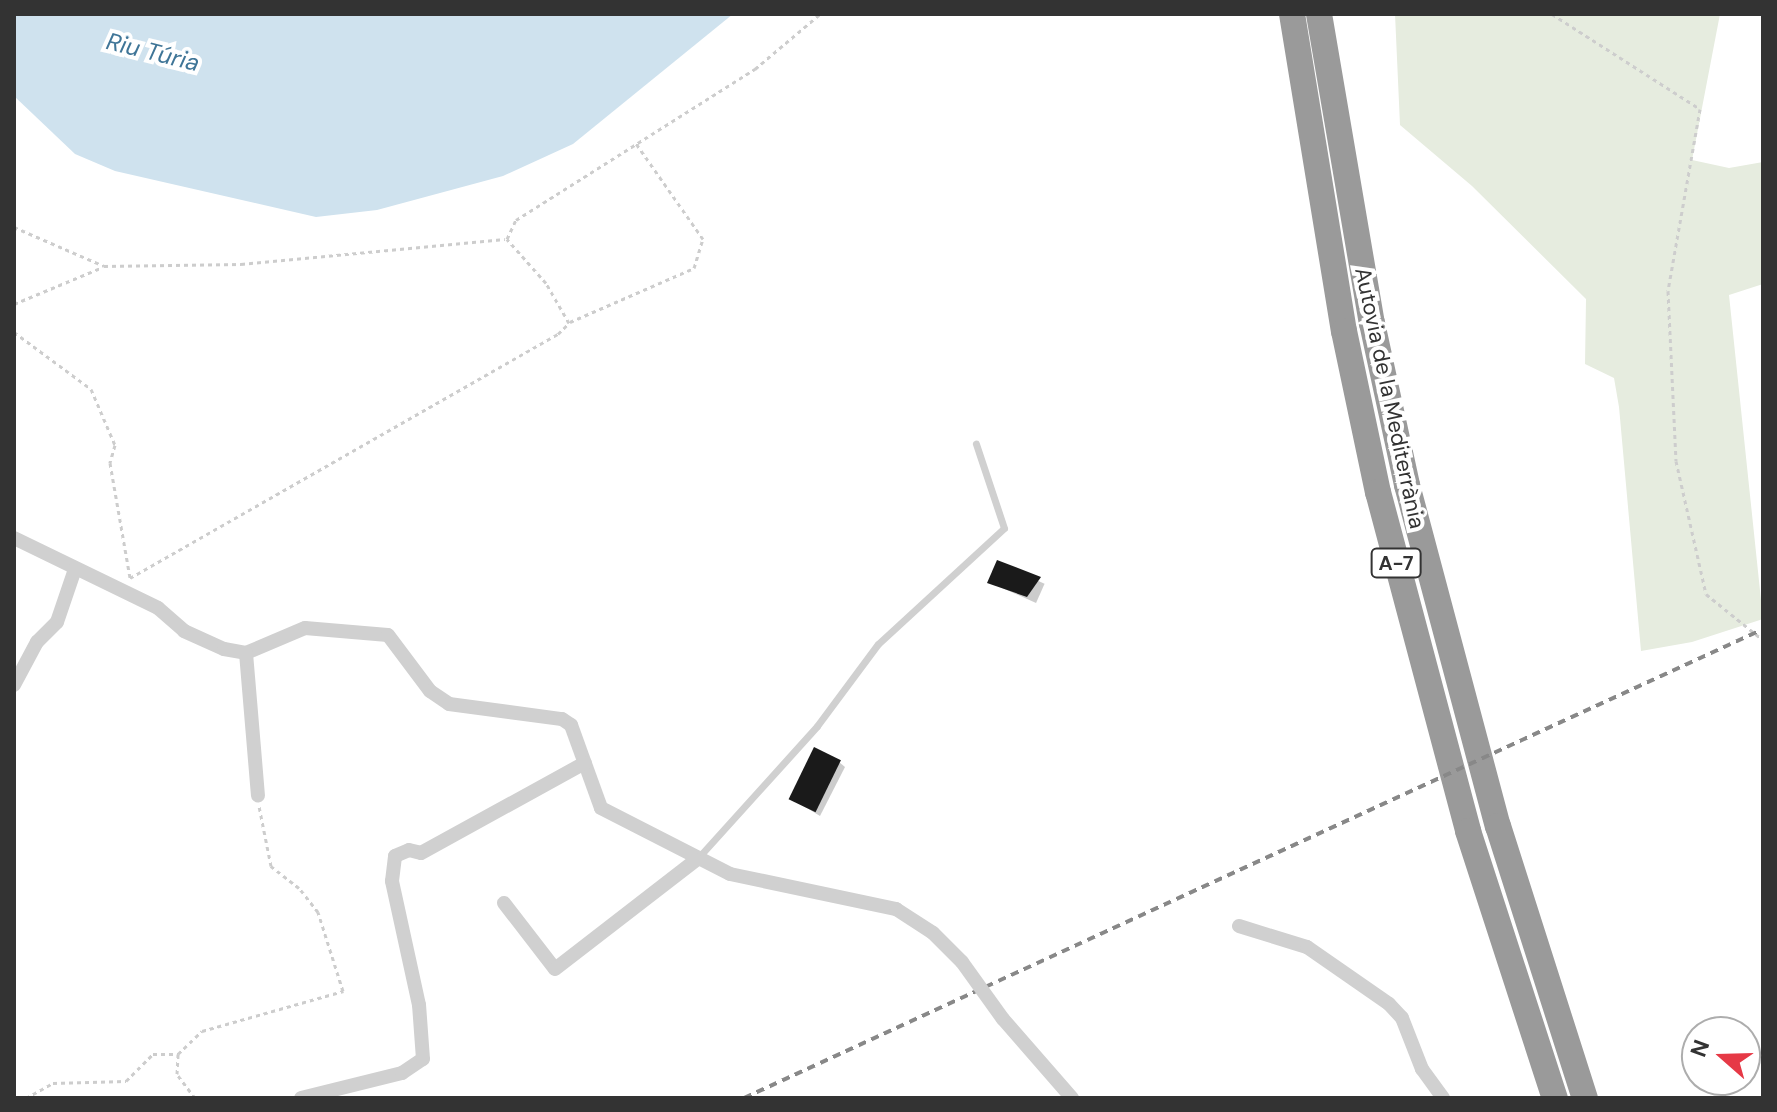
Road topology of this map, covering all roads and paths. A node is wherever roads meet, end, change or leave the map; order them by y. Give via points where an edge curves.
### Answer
1 (820, 14) edge
2 (1292, 14) edge
3 (1319, 14) edge
4 (1552, 14) edge
5 (635, 142) junction
6 (14, 227) edge
7 (507, 239) junction
8 (104, 266) junction
9 (14, 304) edge
10 (569, 323) junction
11 (14, 332) edge
12 (976, 444) dead end
13 (14, 538) edge
14 (75, 569) junction
15 (130, 578) junction
16 (112, 588) junction
17 (1763, 640) edge
18 (246, 653) junction
19 (14, 685) edge
20 (585, 763) junction
21 (258, 795) joint
22 (696, 860) junction
23 (504, 903) dead end
24 (1239, 926) dead end
25 (178, 1054) junction
26 (26, 1098) edge
27 (195, 1098) edge
28 (301, 1098) edge
29 (1072, 1098) edge
30 (1443, 1098) edge
31 (1555, 1098) edge
32 (1585, 1098) edge

1 - 5 path via 755,69
2 - 31 highway, Autovia de la Mediterrània / A-7 via 1344,331 1378,492 1468,831
3 - 32 highway, Autovia de la Mediterrània / A-7 via 1372,323 1414,515 1498,826
4 - 17 path via 1700,109 1668,291 1676,461 1706,594
5 - 7 path via 516,220
5 - 10 path via 703,239 694,268
6 - 8 path
7 - 8 path via 241,264
7 - 10 path via 546,283
8 - 9 path
10 - 15 path
11 - 15 path via 91,389 115,445 110,463
12 - 22 lane via 1004,528 878,644 817,726
13 - 14 street
14 - 16 street
14 - 19 street via 57,622 37,642
15 - 16 path
16 - 18 street via 158,608 184,631
18 - 20 street via 305,628 378,631 402,647 430,691 449,704 562,719 571,725
18 - 21 street
20 - 22 street via 601,808
20 - 28 street via 421,853 409,850 395,856 392,881 419,1005 423,1059 402,1073
21 - 25 path via 271,866 318,912 343,991 202,1031
22 - 23 street via 555,969
22 - 29 street, bridge via 768,886 842,894 896,909 933,933 962,962
24 - 30 street via 1307,947 1389,1004 1402,1018 1422,1069
25 - 26 path via 153,1054 126,1081 53,1083
25 - 27 path via 177,1074

